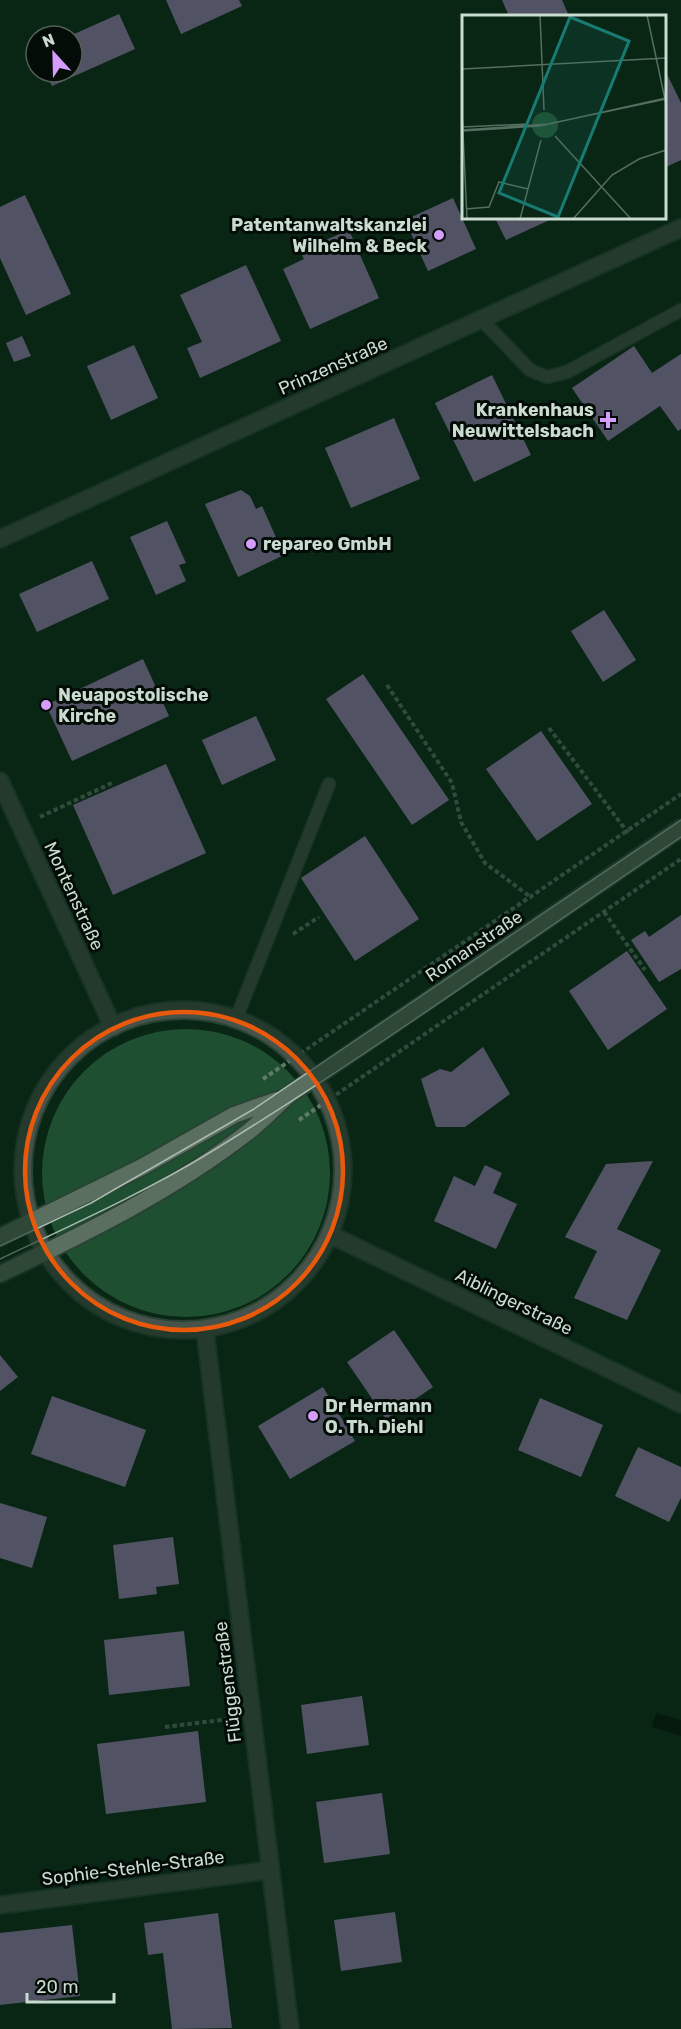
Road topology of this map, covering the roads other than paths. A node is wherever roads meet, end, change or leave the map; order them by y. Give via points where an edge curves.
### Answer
1 (681, 228) edge
2 (681, 310) edge
3 (482, 320) junction
4 (0, 539) edge
5 (0, 781) edge
6 (329, 784) dead end
7 (681, 828) edge
8 (236, 1019) junction
9 (113, 1026) junction
10 (315, 1077) junction
11 (289, 1095) junction
12 (31, 1222) junction
13 (331, 1235) junction
14 (0, 1237) edge
15 (45, 1252) junction
16 (0, 1274) edge
17 (206, 1330) junction
18 (681, 1404) edge
19 (270, 1870) junction
20 (0, 1905) edge
21 (290, 2029) edge

1 - 3 street, Prinzenstraße
2 - 3 lane via 567,372 547,377 530,370
3 - 4 street, Prinzenstraße
5 - 9 street, Montenstraße
6 - 8 lane
7 - 10 main road, Romanstraße
8 - 9 street via 196,1011 168,1011
8 - 10 street via 276,1039
9 - 12 street via 65,1062 34,1112 22,1170
10 - 11 main road, Romanstraße
10 - 13 street via 333,1111 342,1144 343,1191
11 - 12 main road, Romanstraße via 234,1115 142,1167
11 - 15 main road, Romanstraße via 250,1131 183,1178
12 - 14 main road, Romanstraße
12 - 15 street
13 - 17 street via 309,1270 280,1298 245,1319
13 - 18 street, Aiblingerstraße
15 - 16 main road, Romanstraße
15 - 17 street via 70,1284 118,1318 146,1327
17 - 19 street, Flüggenstraße
19 - 20 street, Sophie-Stehle-Straße
19 - 21 street, Flüggenstraße

